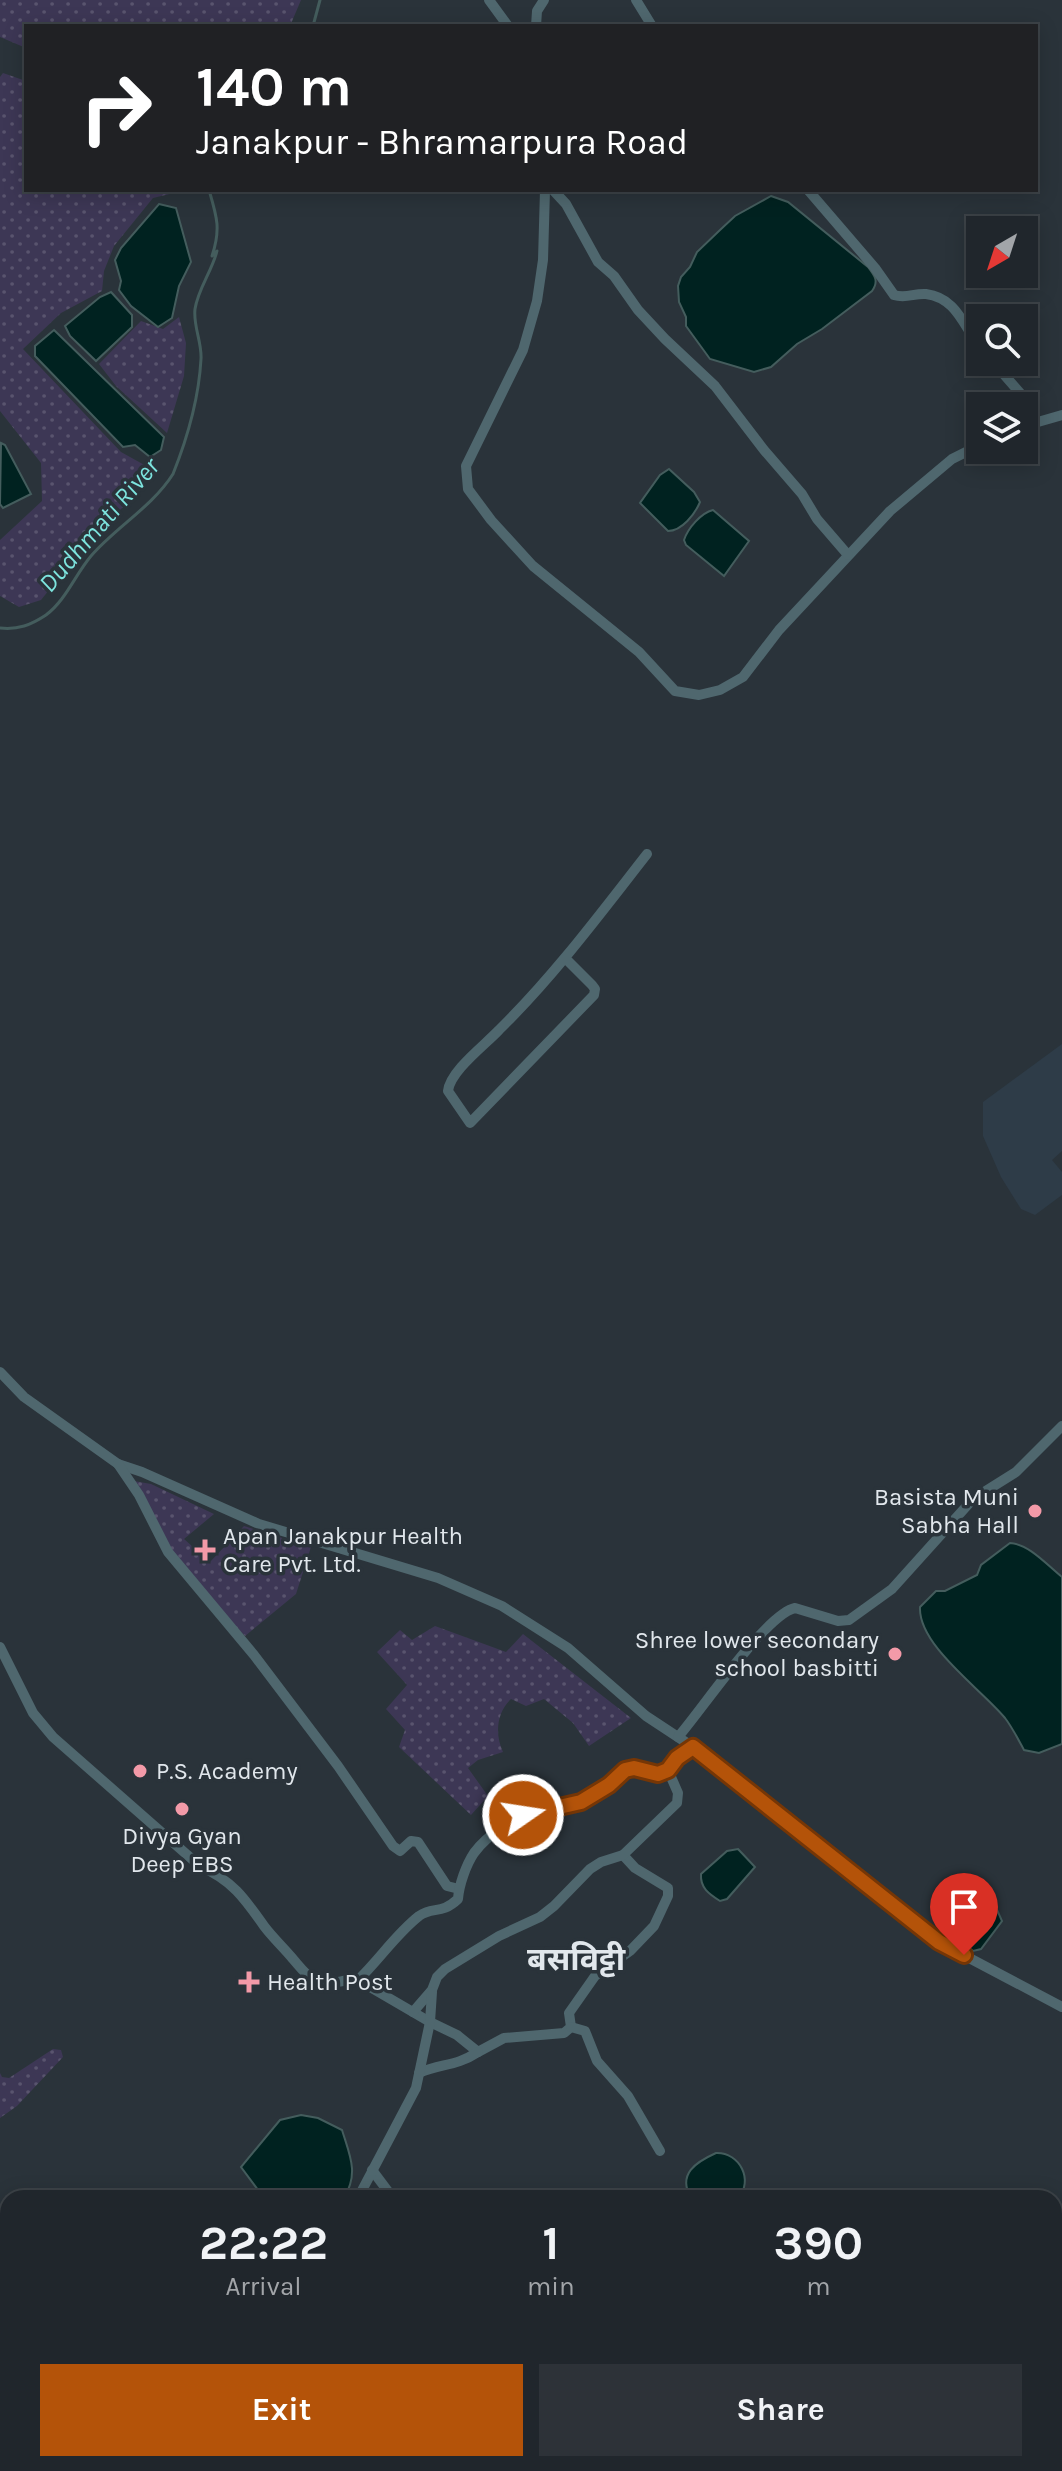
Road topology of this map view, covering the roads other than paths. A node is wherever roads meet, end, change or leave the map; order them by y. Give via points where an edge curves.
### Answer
1 (489, 0) edge
2 (544, 0) edge
3 (636, 0) edge
4 (507, 24) edge
5 (536, 24) edge
6 (651, 24) edge
7 (545, 192) edge
8 (555, 192) edge
9 (810, 192) edge
10 (966, 330) edge
11 (1005, 376) edge
12 (1019, 392) edge
13 (1062, 415) edge
14 (1038, 422) edge
15 (966, 452) edge
16 (848, 555) junction
17 (647, 854) dead end
18 (565, 958) junction
19 (0, 1372) edge
20 (1062, 1426) edge
21 (118, 1464) junction
22 (0, 1647) edge
23 (678, 1737) junction
24 (693, 1747) junction
25 (668, 1770) junction
26 (623, 1855) junction
27 (459, 1889) junction
28 (358, 1980) junction
29 (432, 1990) junction
30 (1062, 2007) edge
31 (413, 2012) junction
32 (430, 2022) junction
33 (571, 2027) junction
34 (478, 2052) junction
35 (419, 2073) junction
36 (660, 2151) dead end
37 (372, 2170) junction
38 (362, 2190) edge
39 (387, 2190) edge

1 - 4 street
2 - 5 street
3 - 6 street
7 - 16 street via 537,301 523,350 466,466 474,499 533,566 639,652 675,691 688,695 720,690 743,677
8 - 16 street via 598,262 665,339 715,386
9 - 10 street via 894,295 924,294 948,302
11 - 12 street
13 - 14 street
15 - 16 street via 890,511
17 - 18 street
18 - 18 street via 453,1076 450,1096 470,1123 594,995 592,985
19 - 21 street via 24,1397
20 - 23 street via 1016,1472 973,1499 892,1589 849,1620 795,1608 780,1615
21 - 23 street via 259,1524 438,1578 502,1606 568,1648
21 - 27 street via 168,1552 278,1686 393,1846 400,1851 411,1841 418,1842 447,1886
22 - 28 street via 33,1713 53,1737 201,1867 231,1884 303,1971 327,1984
23 - 24 street
24 - 25 street
24 - 30 street via 939,1942
25 - 26 street via 677,1803
25 - 27 street via 625,1770 581,1802 546,1805 506,1824 472,1856
26 - 29 street via 590,1869 540,1917 445,1969
26 - 33 street via 668,1888 668,1896 643,1940 595,1976 569,2013
27 - 28 street via 458,1899 446,1910 421,1915
28 - 31 street
29 - 31 street
29 - 32 street
31 - 32 street
32 - 34 street
32 - 35 street
33 - 34 street via 564,2033 504,2038
33 - 36 street via 585,2031 597,2061 628,2096
34 - 35 street via 462,2063
35 - 37 street
37 - 38 street
37 - 39 street

